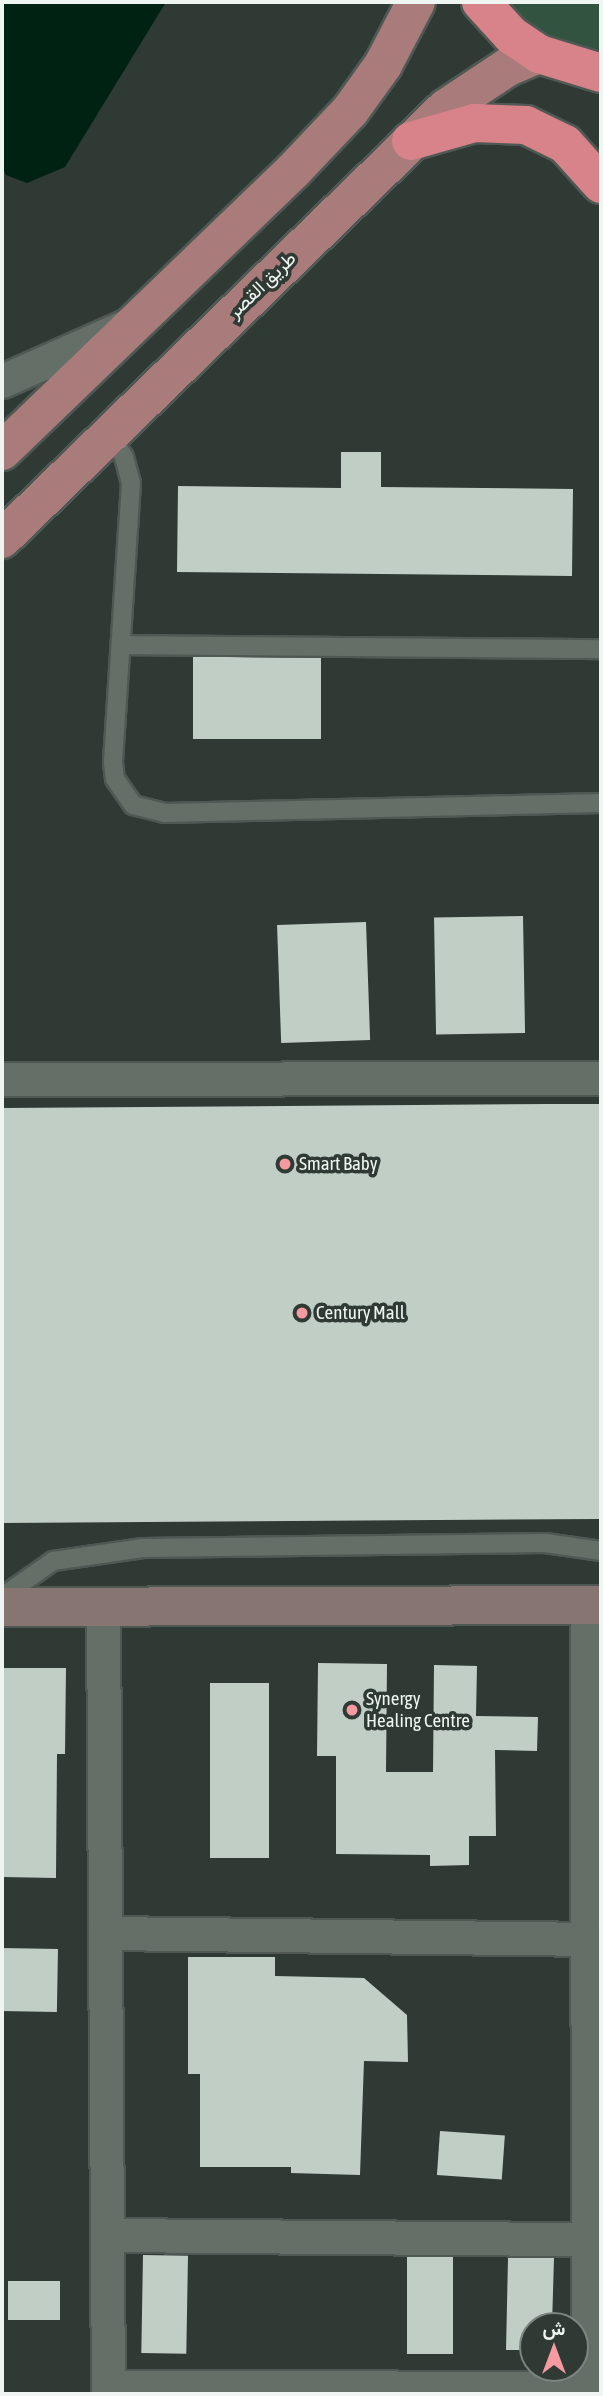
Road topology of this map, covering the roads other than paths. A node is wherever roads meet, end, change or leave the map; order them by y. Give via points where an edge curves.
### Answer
1 (416, 2) edge
2 (481, 2) edge
3 (539, 54) junction
4 (591, 72) edge
5 (601, 106) edge
6 (411, 141) junction
7 (601, 184) edge
8 (131, 324) junction
9 (2, 381) edge
10 (109, 434) junction
11 (2, 451) edge
12 (2, 538) edge
13 (121, 645) junction
14 (601, 649) edge
15 (601, 803) edge
16 (601, 1077) edge
17 (2, 1079) edge
18 (601, 1551) edge
19 (2, 1597) edge
20 (594, 1605) edge
21 (103, 1607) junction
22 (2, 1608) edge
23 (105, 1933) junction
24 (587, 1939) junction
25 (107, 2235) junction
26 (587, 2239) junction
27 (108, 2391) edge
28 (588, 2391) edge

1 - 8 main road via 383,65 350,111 293,172
2 - 3 highway via 510,35
3 - 4 highway
3 - 6 main road, طريق القصر via 475,86
4 - 5 highway
6 - 7 highway via 474,123 526,125 565,144
6 - 10 main road, طريق القصر
8 - 9 street
8 - 11 main road
10 - 12 main road, طريق القصر
10 - 13 lane via 124,457 131,483
13 - 14 lane
13 - 15 lane via 115,779 134,805 149,812
16 - 17 street via 550,1091
18 - 19 lane via 545,1543 143,1548 53,1561
20 - 21 street
20 - 24 street
21 - 22 street
21 - 23 street
23 - 24 street
23 - 25 street
24 - 26 street
25 - 26 street
25 - 27 street
26 - 28 street
27 - 28 street

